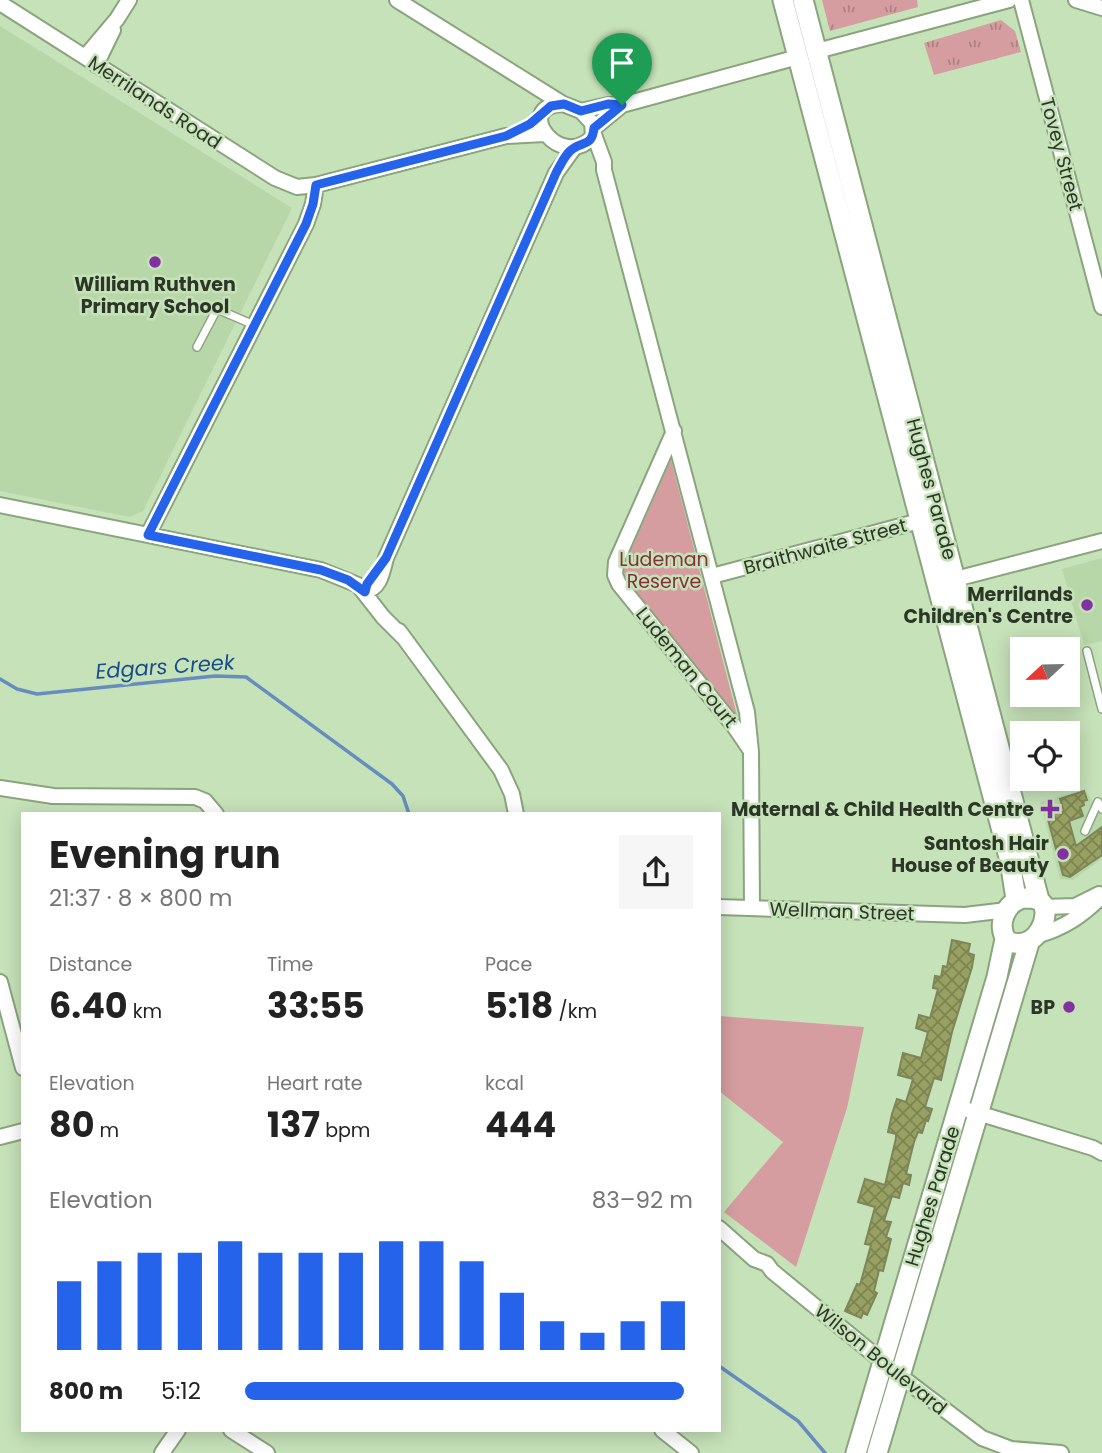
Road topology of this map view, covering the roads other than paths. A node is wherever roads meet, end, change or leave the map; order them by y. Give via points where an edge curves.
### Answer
1 (129, 0) edge
2 (397, 0) edge
3 (783, 0) edge
4 (803, 0) edge
5 (1009, 0) edge
6 (1021, 0) edge
7 (1076, 0) edge
8 (0, 2) edge
9 (1102, 8) edge
10 (808, 54) junction
11 (91, 61) junction
12 (526, 82) junction
13 (564, 104) junction
14 (622, 105) junction
15 (581, 111) junction
16 (542, 114) junction
17 (594, 130) junction
18 (506, 136) junction
19 (549, 137) junction
20 (577, 147) junction
21 (604, 170) junction
22 (556, 173) junction
23 (316, 185) junction
24 (1102, 307) edge
25 (255, 326) junction
26 (197, 347) dead end
27 (674, 431) junction
28 (0, 505) edge
29 (930, 518) junction
30 (148, 535) junction
31 (1102, 541) edge
32 (712, 576) junction
33 (946, 582) junction
34 (368, 588) junction
35 (1087, 651) dead end
36 (1102, 709) edge
37 (751, 752) junction
38 (0, 788) edge
39 (1102, 808) edge
40 (214, 812) edge
41 (516, 812) edge
42 (1085, 831) dead end
43 (1102, 894) edge
44 (1041, 903) junction
45 (721, 907) edge
46 (752, 908) junction
47 (1007, 919) junction
48 (1032, 939) junction
49 (0, 982) edge
50 (21, 1061) edge
51 (968, 1110) junction
52 (21, 1132) edge
53 (0, 1137) edge
54 (1102, 1153) edge
55 (721, 1230) edge
56 (883, 1362) junction
57 (899, 1376) junction
58 (177, 1432) edge
59 (234, 1432) edge
60 (665, 1432) edge
61 (162, 1453) edge
62 (267, 1453) edge
63 (691, 1453) edge
64 (856, 1453) edge
65 (877, 1453) edge
66 (1060, 1453) edge

1 - 11 street
2 - 12 street
3 - 10 street, Hughes Parade
4 - 10 street, Hughes Parade
5 - 10 street
6 - 24 street, Tovey Street
7 - 9 street
8 - 11 street, Merrilands Road
10 - 14 street
10 - 29 street, Hughes Parade
11 - 23 street, Merrilands Road via 275,178 297,187
12 - 13 street
12 - 16 street
13 - 15 street
13 - 16 street via 551,106
14 - 15 street
14 - 17 street
15 - 17 street
16 - 18 street
16 - 19 street via 541,126
17 - 20 street via 588,142
17 - 21 street, Ludeman Court
18 - 19 street
18 - 23 street
19 - 20 street
19 - 22 street via 557,156
20 - 21 street, Ludeman Court via 593,154
20 - 22 street
21 - 27 street, Ludeman Court
22 - 34 street via 380,580
23 - 25 street via 306,224
25 - 26 lane via 216,309
25 - 30 street
27 - 32 street, Ludeman Court
27 - 37 street, Ludeman Court via 615,562 615,575
28 - 30 street
29 - 32 street, Braithwaite Street
29 - 33 street, Hughes Parade
30 - 34 street via 321,570
31 - 33 street
32 - 37 street, Ludeman Court via 747,712
33 - 44 street, Hughes Parade
33 - 47 street, Hughes Parade via 1010,861
34 - 41 street via 383,617 403,637 501,770
35 - 36 lane
37 - 46 street, Ludeman Court
38 - 40 street via 52,796 195,797
39 - 42 lane via 1098,802
43 - 44 street via 1074,906
43 - 48 street via 1072,922
44 - 47 street via 1024,898
44 - 48 street, Hughes Parade via 1044,919
45 - 46 street, Wellman Street
46 - 47 street, Wellman Street
47 - 48 street via 1019,945
47 - 51 street, Hughes Parade
48 - 51 street, Hughes Parade
49 - 50 street
51 - 54 street
51 - 56 street, Hughes Parade
51 - 57 street, Hughes Parade
52 - 53 street
55 - 56 street, Wilson Boulevard
56 - 57 street, Wilson Boulevard
56 - 64 street, Hughes Parade
57 - 65 street, Hughes Parade
57 - 66 street, Wilson Boulevard via 982,1438 1012,1449
58 - 61 street
59 - 62 street
60 - 63 street

